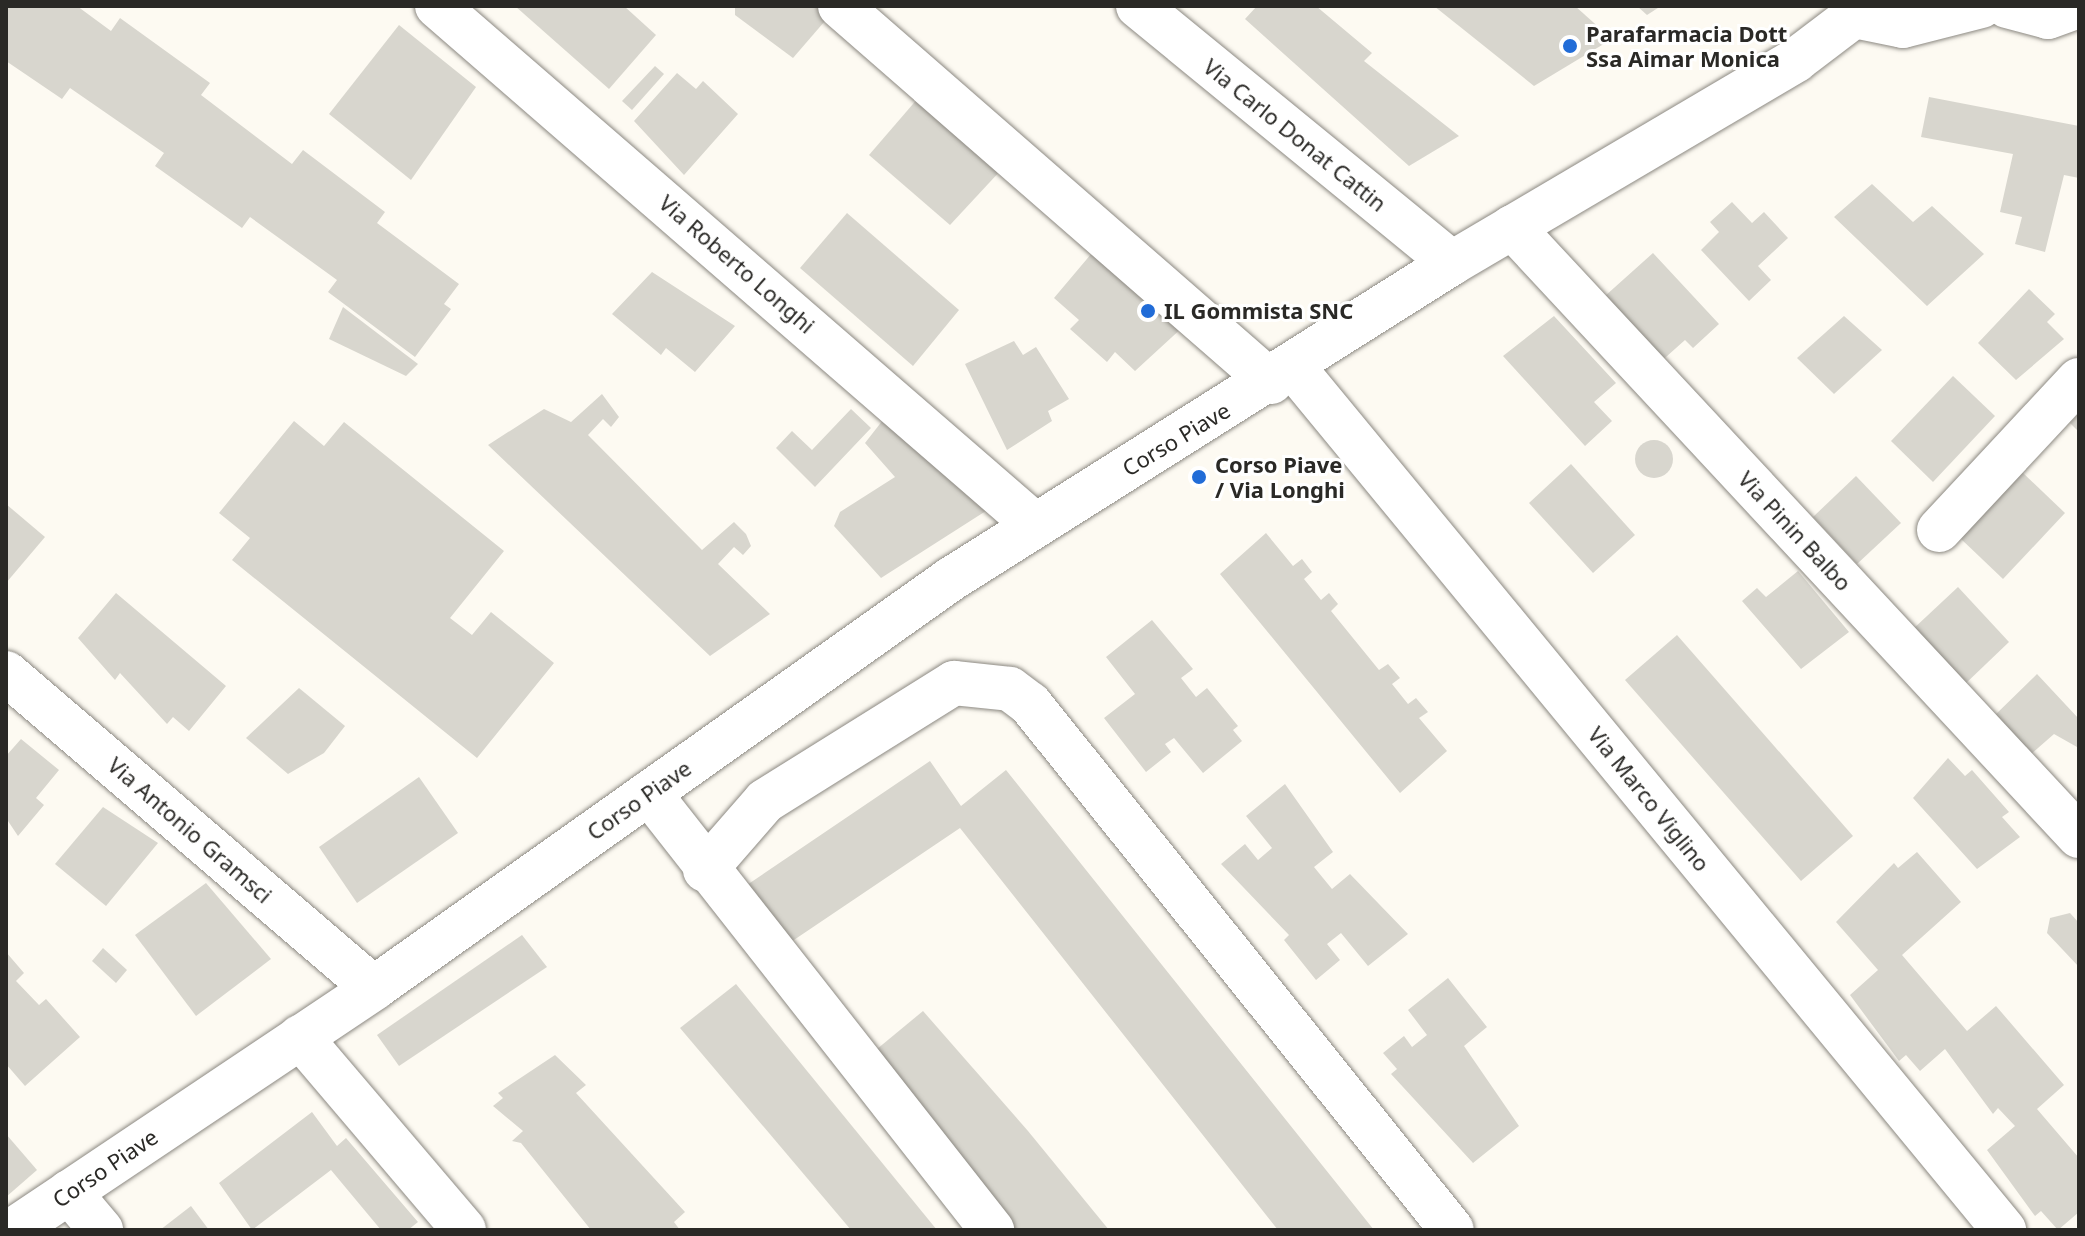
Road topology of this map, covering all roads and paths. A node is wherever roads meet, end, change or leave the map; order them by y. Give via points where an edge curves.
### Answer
1 (437, 6) edge
2 (840, 6) edge
3 (1138, 6) edge
4 (1981, 6) edge
5 (2007, 6) edge
6 (2079, 6) edge
7 (1853, 11) edge
8 (1512, 227) junction
9 (1452, 263) junction
10 (1282, 375) junction
11 (2079, 380) edge
12 (1035, 525) junction
13 (1939, 530) dead end
14 (6, 673) edge
15 (649, 793) junction
16 (2079, 836) edge
17 (705, 870) junction
18 (374, 988) junction
19 (300, 1037) junction
20 (69, 1192) junction
21 (13, 1230) edge
22 (101, 1230) edge
23 (464, 1230) edge
24 (992, 1230) edge
25 (1452, 1230) edge
26 (2004, 1230) edge

1 - 12 street, Via Roberto Longhi
2 - 10 street
3 - 9 street, Via Carlo Donat Cattin
4 - 7 street, Corso Piave via 1903,26
5 - 6 street via 2048,17
7 - 8 street, Corso Piave via 1796,60
8 - 9 street, Corso Piave
8 - 16 street, Via Pinin Balbo
9 - 10 street, Corso Piave
10 - 12 street, Corso Piave
10 - 26 street, Via Marco Viglino
11 - 13 street
12 - 15 street, Corso Piave
14 - 18 street, Via Antonio Gramsci
15 - 17 street
15 - 18 street, Corso Piave
17 - 24 street
17 - 25 street via 765,801 954,683 1010,689
18 - 19 street, Corso Piave
19 - 20 street, Corso Piave
19 - 23 street
20 - 21 street, Corso Piave
20 - 22 street

